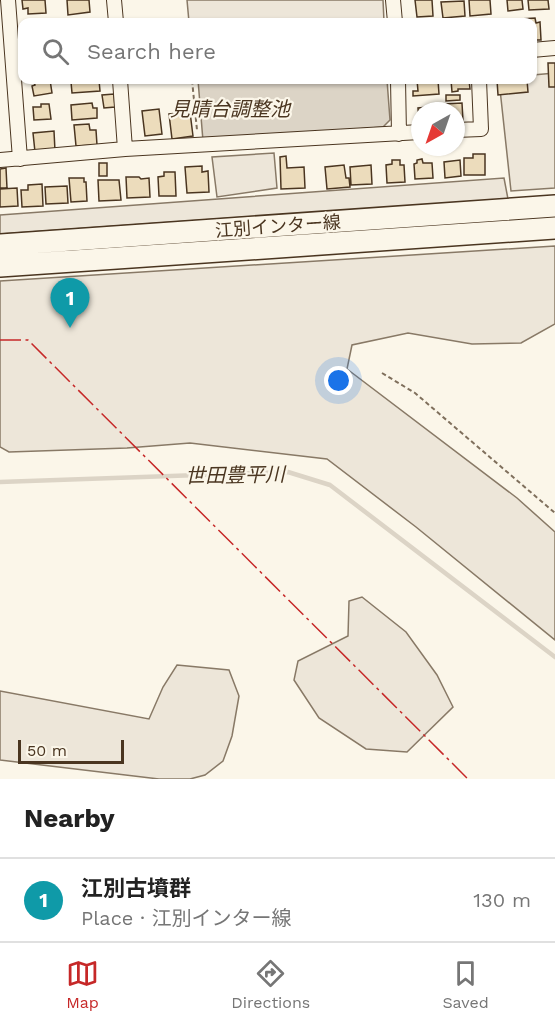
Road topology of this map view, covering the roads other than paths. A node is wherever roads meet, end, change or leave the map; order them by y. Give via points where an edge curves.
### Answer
1 (8, 0) edge
2 (114, 0) edge
3 (393, 0) edge
4 (116, 18) edge
5 (395, 18) edge
6 (555, 48) edge
7 (537, 50) edge
8 (120, 84) edge
9 (398, 84) edge
10 (479, 84) edge
11 (465, 130) edge
12 (411, 133) edge
13 (399, 134) junction
14 (125, 149) junction
15 (20, 159) junction
16 (0, 160) edge
17 (555, 206) edge
18 (555, 228) edge
19 (0, 245) edge
20 (0, 266) edge

1 - 15 street
2 - 4 street
3 - 5 street
6 - 7 street
8 - 14 street
9 - 13 street
10 - 11 street via 481,129
12 - 13 street
13 - 14 street
14 - 15 street
15 - 16 street
17 - 19 main road, 江別インター線
18 - 20 main road, 江別インター線

